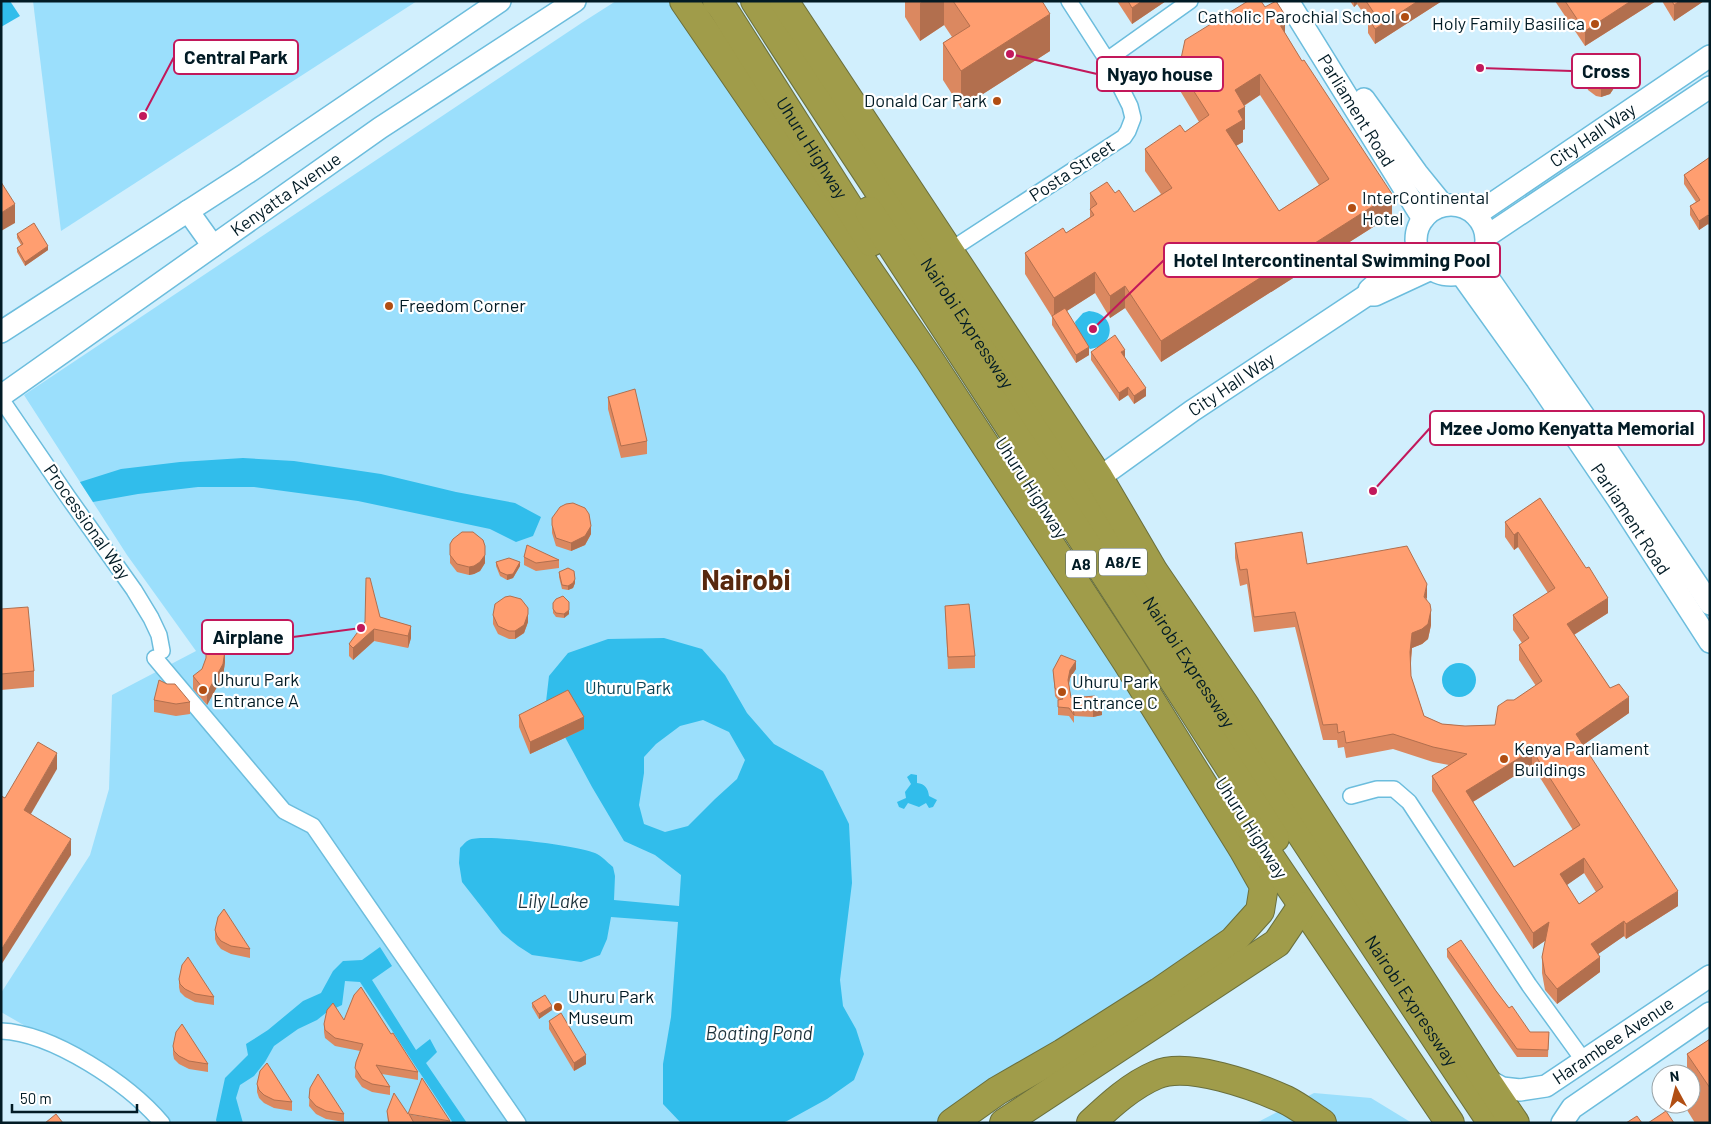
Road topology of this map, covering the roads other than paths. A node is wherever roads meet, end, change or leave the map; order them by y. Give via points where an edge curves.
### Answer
1 (500, 1) edge
2 (575, 1) edge
3 (684, 1) edge
4 (717, 1) edge
5 (730, 1) edge
6 (755, 1) edge
7 (784, 1) edge
8 (1069, 1) edge
9 (1190, 1) edge
10 (1288, 1) edge
11 (1304, 1) edge
12 (1710, 56) edge
13 (1107, 60) junction
14 (1687, 72) junction
15 (1706, 90) edge
16 (1443, 205) junction
17 (188, 211) junction
18 (1476, 214) junction
19 (1423, 219) junction
20 (1487, 236) junction
21 (213, 246) junction
22 (949, 251) junction
23 (1424, 261) junction
24 (1470, 269) junction
25 (1, 332) edge
26 (1, 398) edge
27 (1099, 478) junction
28 (1625, 493) junction
29 (1710, 604) edge
30 (1710, 642) edge
31 (1351, 796) dead end
32 (1302, 906) junction
33 (1710, 976) edge
34 (1710, 1012) edge
35 (1, 1031) edge
36 (1584, 1061) junction
37 (1484, 1077) junction
38 (162, 1123) edge
39 (518, 1123) edge
40 (952, 1123) edge
41 (1004, 1123) edge
42 (1091, 1123) edge
43 (1322, 1123) edge
44 (1450, 1123) edge
45 (1459, 1123) edge
46 (1492, 1123) edge
47 (1515, 1123) edge
48 (1562, 1123) edge

1 - 17 street
2 - 21 street, Kenyatta Avenue via 380,128
3 - 40 highway via 929,359 1127,662 1264,886 1260,911 1233,940 1159,992 997,1091
4 - 32 highway, Uhuru Highway / A8 via 922,324 1038,497
5 - 45 highway, Nairobi Expressway / A8/E via 1071,521
6 - 46 highway, Nairobi Expressway / A8/E
7 - 22 highway
8 - 13 street, Posta Street
9 - 13 street
10 - 19 street, Parliament Road
11 - 16 street, Parliament Road via 1339,65
12 - 14 street, City Hall Way
13 - 22 street, Posta Street via 1133,118 1124,137
14 - 15 street
14 - 18 street, City Hall Way
15 - 20 street, City Hall Way
16 - 18 street via 1463,206
16 - 19 street
17 - 21 street
17 - 25 street
18 - 20 street
19 - 23 street via 1416,233 1416,243
20 - 24 street via 1484,255
21 - 26 street, Kenyatta Avenue
22 - 27 highway
23 - 24 street via 1440,274 1451,275
23 - 27 street, City Hall Way via 1394,268 1370,287 1367,296 1192,411
24 - 28 street, Parliament Road
26 - 39 street, Processional Way via 152,618 160,635 159,654 284,811 313,826
27 - 37 highway via 1154,572 1246,707
28 - 29 street, Parliament Road
28 - 30 street, Parliament Road
31 - 36 street via 1394,789 1409,802
32 - 41 highway via 1277,943
32 - 44 highway, Uhuru Highway / A8
33 - 36 street, Harambee Avenue
34 - 48 street, Harambee Avenue via 1572,1108
35 - 38 street via 13,1031 75,1054 125,1087
36 - 37 street, Harambee Avenue via 1546,1086 1529,1089 1502,1088
37 - 47 highway
42 - 43 highway via 1136,1086 1157,1074 1180,1071 1218,1075 1286,1100

